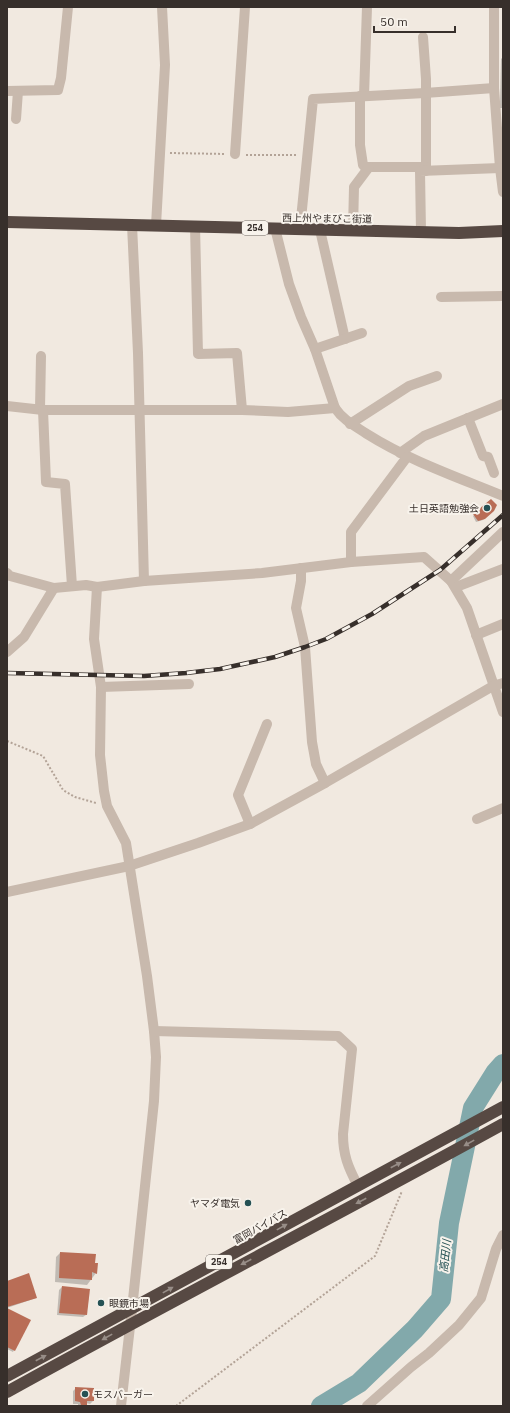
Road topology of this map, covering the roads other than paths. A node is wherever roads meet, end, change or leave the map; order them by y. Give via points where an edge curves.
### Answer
1 (68, 7) edge
2 (162, 7) edge
3 (244, 7) edge
4 (367, 7) edge
5 (494, 7) edge
6 (423, 37) dead end
7 (494, 88) junction
8 (7, 91) edge
9 (18, 91) junction
10 (425, 93) junction
11 (362, 96) junction
12 (16, 119) dead end
13 (235, 154) dead end
14 (369, 167) junction
15 (500, 168) junction
16 (426, 169) junction
17 (503, 192) edge
18 (7, 222) edge
19 (132, 225) junction
20 (156, 225) junction
21 (195, 226) junction
22 (274, 228) junction
23 (300, 229) junction
24 (320, 230) junction
25 (353, 230) junction
26 (503, 231) edge
27 (420, 232) junction
28 (503, 296) edge
29 (441, 297) dead end
30 (362, 333) dead end
31 (345, 339) junction
32 (315, 348) junction
33 (41, 356) dead end
34 (437, 376) dead end
35 (503, 404) edge
36 (7, 406) edge
37 (335, 408) junction
38 (41, 410) junction
39 (139, 410) junction
40 (242, 410) junction
41 (468, 418) junction
42 (350, 424) junction
43 (403, 455) junction
44 (494, 472) dead end
45 (503, 496) edge
46 (501, 536) edge
47 (351, 562) junction
48 (301, 568) junction
49 (503, 569) edge
50 (7, 573) edge
51 (144, 581) junction
52 (453, 584) junction
53 (72, 586) junction
54 (97, 587) junction
55 (54, 588) junction
56 (503, 624) edge
57 (476, 635) junction
58 (7, 652) edge
59 (189, 684) dead end
60 (498, 684) edge
61 (101, 687) junction
62 (503, 712) edge
63 (267, 724) dead end
64 (325, 783) junction
65 (503, 808) edge
66 (477, 819) dead end
67 (250, 824) junction
68 (129, 866) junction
69 (7, 892) edge
70 (154, 1031) junction
71 (503, 1107) edge
72 (503, 1124) edge
73 (358, 1186) junction
74 (503, 1235) edge
75 (132, 1309) junction
76 (130, 1324) junction
77 (7, 1376) edge
78 (7, 1392) edge
79 (120, 1406) edge
80 (367, 1406) edge

1 - 9 street via 58,90
2 - 20 street via 165,65
3 - 13 street
4 - 11 street
5 - 7 street
6 - 10 street
7 - 10 street
7 - 15 street
8 - 9 street
9 - 12 street
10 - 11 street
10 - 16 street
11 - 14 street via 360,145 363,165
11 - 23 street via 313,99
14 - 16 street
14 - 25 street via 354,187
15 - 16 street
15 - 17 street
16 - 27 street via 420,171
18 - 19 highway, 西上州やまびこ街道 / 254
19 - 20 highway, 西上州やまびこ街道 / 254
19 - 39 street
20 - 21 highway, 西上州やまびこ街道 / 254
21 - 22 highway, 西上州やまびこ街道 / 254
21 - 40 street via 198,354 237,353
22 - 23 highway, 西上州やまびこ街道 / 254
22 - 32 street via 289,284
23 - 24 highway, 西上州やまびこ街道 / 254
24 - 25 highway, 西上州やまびこ街道 / 254
24 - 31 street
25 - 27 highway, 西上州やまびこ街道 / 254
26 - 27 highway, 西上州やまびこ街道 / 254
28 - 29 street
30 - 31 street
31 - 32 street
32 - 37 street
33 - 38 street
34 - 42 street via 409,386
35 - 41 street
36 - 38 street
37 - 40 street via 288,412
37 - 42 street
38 - 39 street
38 - 53 street via 46,482 65,484
39 - 40 street
39 - 51 street
41 - 43 street via 424,436
41 - 44 street via 483,456 488,458
42 - 43 street
43 - 45 street
43 - 47 street via 351,532
46 - 52 street
47 - 48 street
47 - 52 street via 424,557
48 - 51 street
48 - 64 street via 296,608 304,647 312,742 316,764
49 - 52 street
50 - 55 street
51 - 54 street
52 - 57 street via 468,608
53 - 54 street
53 - 55 street
54 - 61 street via 94,639
55 - 58 street via 24,637
56 - 57 street
57 - 60 street
59 - 61 street
60 - 62 street
60 - 64 street
61 - 68 street via 100,755 104,791 107,806 126,844
63 - 67 street via 238,795
64 - 67 street
65 - 66 street
67 - 68 street
68 - 69 street
68 - 70 street
70 - 73 street via 338,1036 352,1049 343,1147 346,1162
70 - 75 street via 154,1101
73 -> 71 highway, 富岡バイパス / 254
72 -> 76 highway, 254
75 -> 73 highway, 富岡バイパス / 254
74 - 80 street via 481,1298 460,1325
75 - 76 street
77 -> 75 highway, 富岡バイパス / 254
76 -> 78 highway, 254
76 - 79 street

